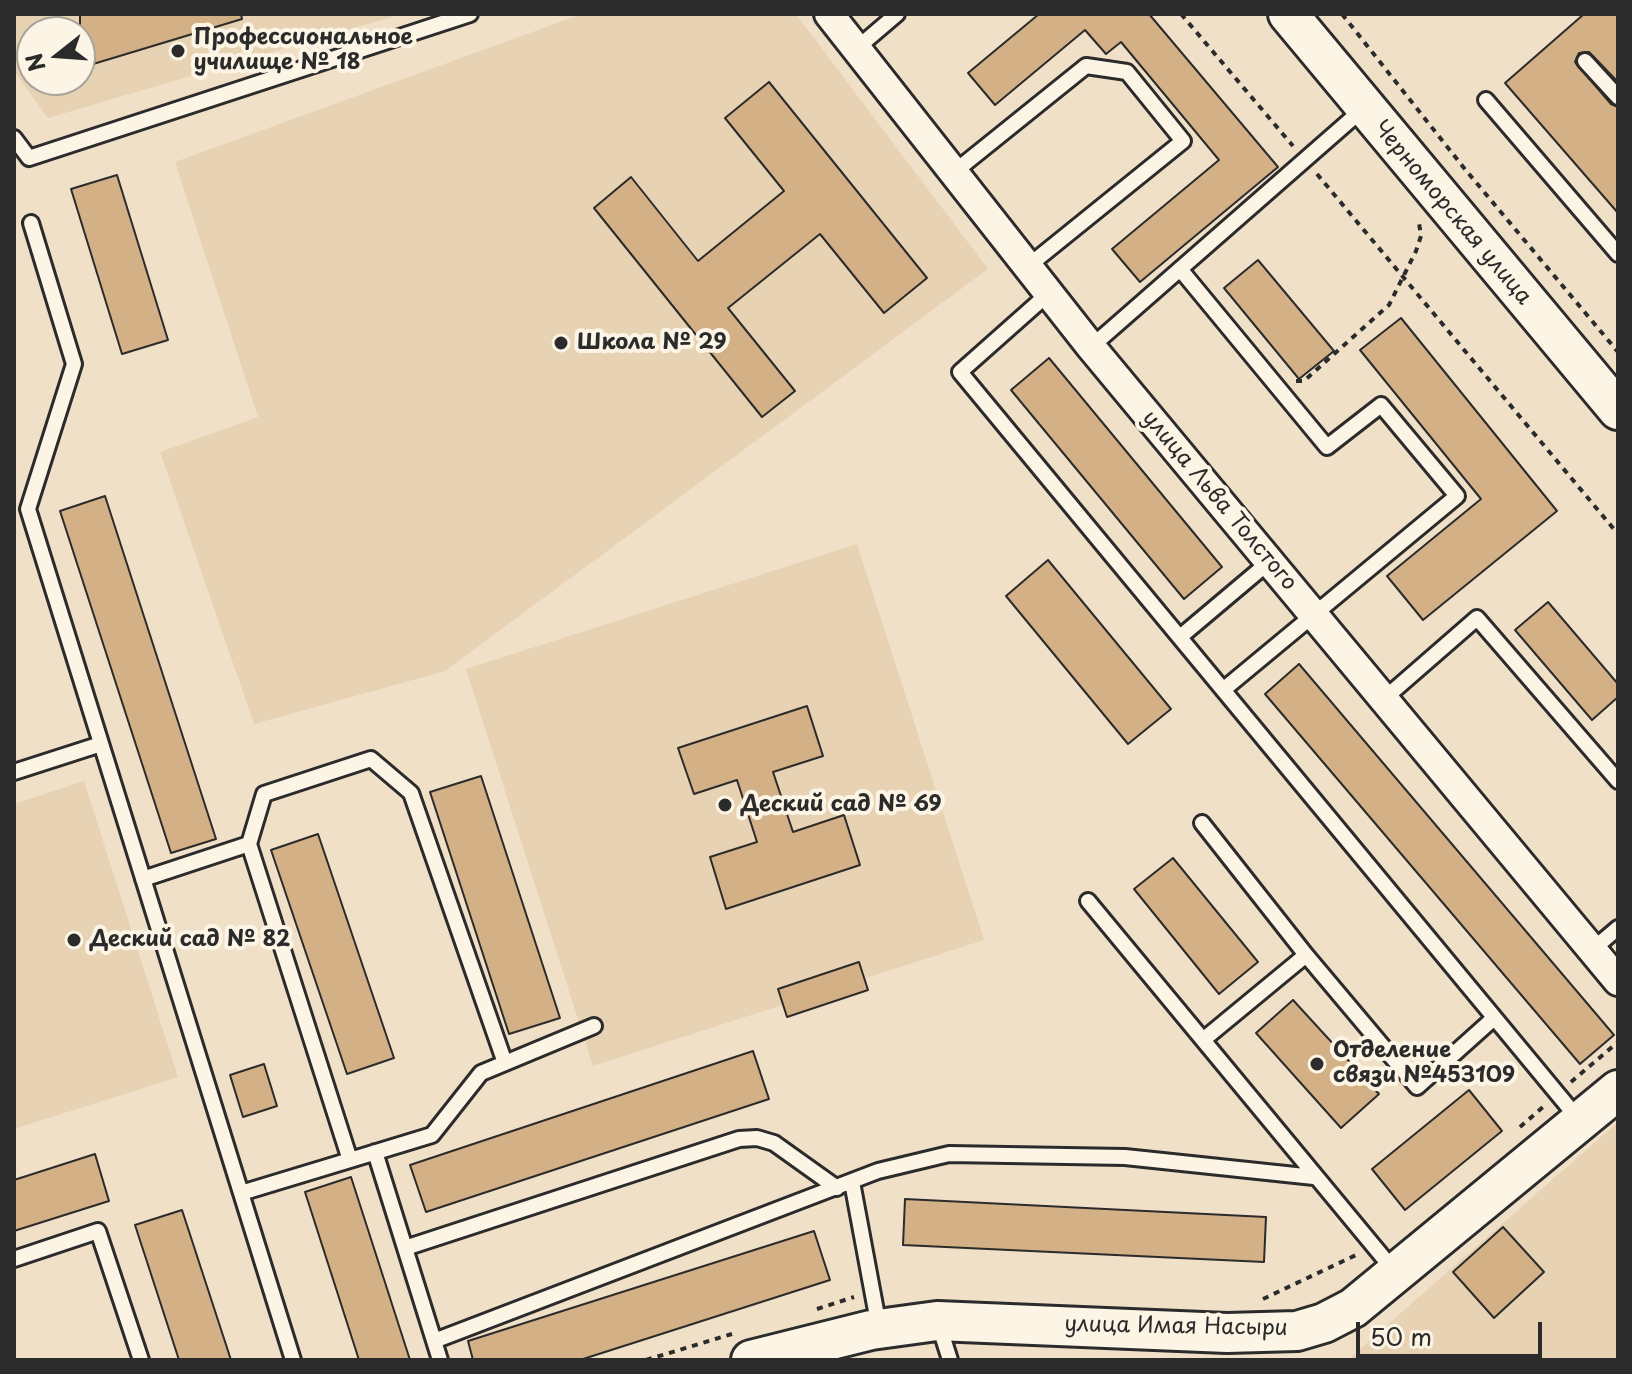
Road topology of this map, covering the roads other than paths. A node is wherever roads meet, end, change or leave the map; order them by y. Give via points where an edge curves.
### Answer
1 (470, 14) edge
2 (897, 14) edge
3 (1288, 14) edge
4 (838, 17) edge
5 (856, 49) junction
6 (1585, 61) dead end
7 (1618, 97) edge
8 (1486, 100) dead end
9 (1364, 108) junction
10 (14, 138) edge
11 (953, 173) junction
12 (31, 223) dead end
13 (1618, 254) edge
14 (1027, 267) junction
15 (1180, 269) junction
16 (1049, 293) junction
17 (1091, 347) junction
18 (1618, 410) edge
19 (1269, 562) junction
20 (1314, 615) junction
21 (1180, 637) junction
22 (1223, 690) junction
23 (1384, 699) junction
24 (101, 744) junction
25 (14, 772) edge
26 (1618, 781) edge
27 (1202, 823) dead end
28 (249, 844) junction
29 (143, 879) junction
30 (1088, 901) dead end
31 (1618, 928) edge
32 (1592, 950) junction
33 (1306, 955) junction
34 (1618, 981) edge
35 (1494, 1018) junction
36 (594, 1026) dead end
37 (1203, 1040) junction
38 (505, 1063) junction
39 (1618, 1090) edge
40 (1569, 1107) junction
41 (375, 1152) junction
42 (350, 1160) junction
43 (1314, 1177) junction
44 (852, 1182) junction
45 (837, 1188) junction
46 (241, 1193) junction
47 (405, 1248) junction
48 (14, 1259) edge
49 (1384, 1260) junction
50 (876, 1312) junction
51 (937, 1321) junction
52 (434, 1341) junction
53 (744, 1346) edge
54 (141, 1360) edge
55 (293, 1360) edge
56 (440, 1360) edge
57 (950, 1360) edge

1 - 10 lane via 29,158
2 - 5 lane
3 - 9 street, Черноморская улица
4 - 5 street, улица Льва Толстого
5 - 11 street, улица Льва Толстого
6 - 7 lane
8 - 13 lane
9 - 15 lane
9 - 18 street, Черноморская улица
11 - 14 street, улица Льва Толстого
11 - 14 lane via 1086,66 1127,72 1183,141
12 - 24 lane via 74,364 28,509
14 - 16 street, улица Льва Толстого
15 - 17 lane
15 - 20 lane via 1327,447 1381,405 1457,496
16 - 17 street, улица Льва Толстого
16 - 21 lane via 960,372
17 - 19 street, улица Льва Толстого
19 - 20 street, улица Льва Толстого
19 - 21 lane
20 - 22 lane
20 - 23 street, улица Льва Толстого
21 - 22 lane
22 - 35 lane
23 - 26 lane via 1477,618
23 - 32 street, улица Льва Толстого
24 - 25 lane
24 - 29 lane
27 - 33 lane
28 - 29 lane
28 - 38 lane via 264,794 371,759 411,793
28 - 42 lane
29 - 46 lane
30 - 37 lane
31 - 32 lane
32 - 34 street, улица Льва Толстого
33 - 35 lane via 1417,1087
33 - 37 lane
35 - 40 lane
36 - 38 lane
37 - 43 lane
38 - 41 lane via 481,1073 432,1135
39 - 40 street, улица Имая Насыри
40 - 49 street, улица Имая Насыри
41 - 42 lane
41 - 47 lane
42 - 46 lane
43 - 44 lane via 1125,1157 949,1154
43 - 49 lane
44 - 45 lane
44 - 50 lane
45 - 47 lane via 774,1143 739,1139
45 - 52 lane
46 - 55 lane
47 - 52 lane
48 - 54 lane via 98,1231
49 - 51 street, улица Имая Насыри via 1343,1315 1297,1331
50 - 51 street, улица Имая Насыри
50 - 53 street, улица Имая Насыри
51 - 57 lane
52 - 56 lane

